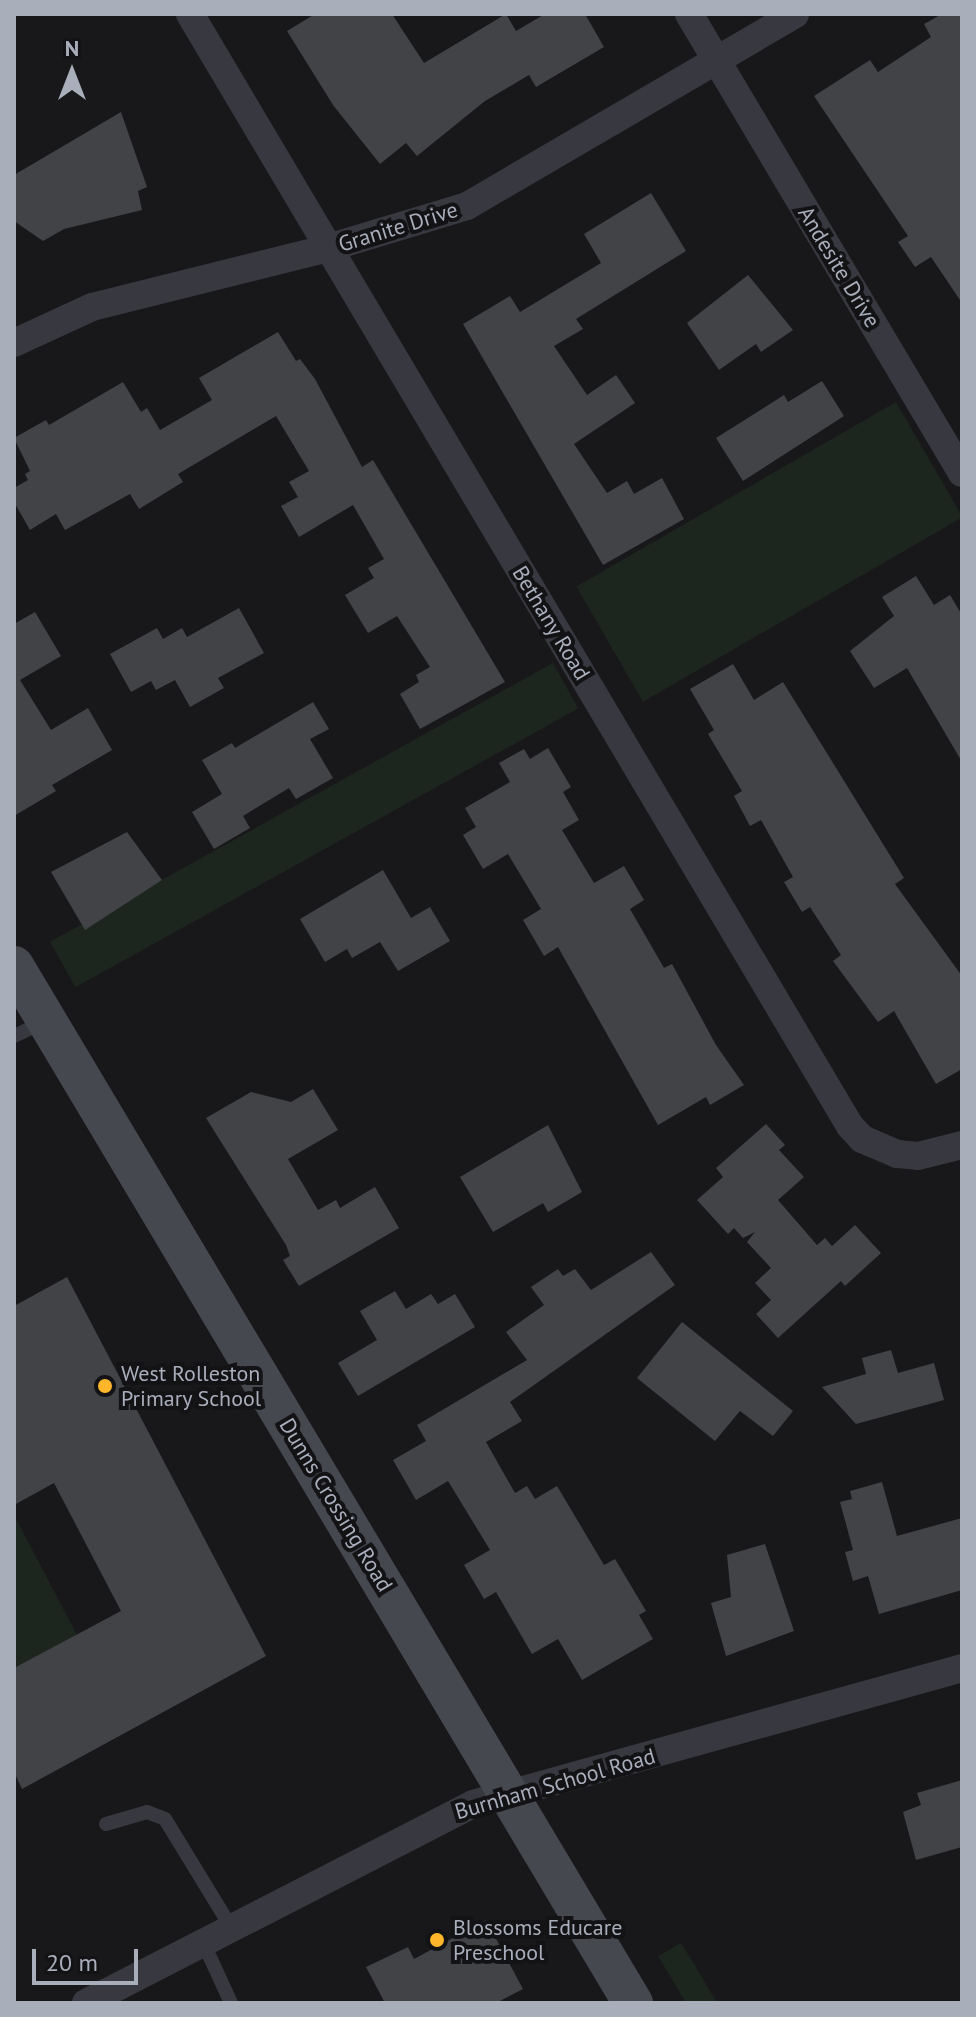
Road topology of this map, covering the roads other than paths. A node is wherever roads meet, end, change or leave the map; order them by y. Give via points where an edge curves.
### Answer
1 (190, 14) edge
2 (689, 14) edge
3 (795, 14) edge
4 (717, 60) junction
5 (328, 248) junction
6 (14, 343) edge
7 (962, 473) edge
8 (14, 966) edge
9 (30, 1028) edge
10 (962, 1145) edge
11 (962, 1668) edge
12 (508, 1793) junction
13 (106, 1824) dead end
14 (231, 1927) junction
15 (203, 1942) junction
16 (86, 2003) edge
17 (231, 2003) edge
18 (633, 2003) edge

1 - 5 street, Bethany Road
2 - 4 street, Andesite Drive
3 - 4 street, Granite Drive
4 - 5 street, Granite Drive via 467,206
4 - 7 street, Andesite Drive
5 - 6 street, Granite Drive via 92,307
5 - 10 street, Bethany Road via 850,1126 862,1139 897,1154 918,1156
8 - 9 main road, Dunns Crossing Road
9 - 12 main road, Dunns Crossing Road
11 - 12 street, Burnham School Road
12 - 14 street, Burnham School Road via 436,1819
12 - 18 main road, Dunns Crossing Road
13 - 14 lane via 147,1812 165,1819
14 - 15 street, Burnham School Road
15 - 16 street, Burnham School Road
15 - 17 lane

